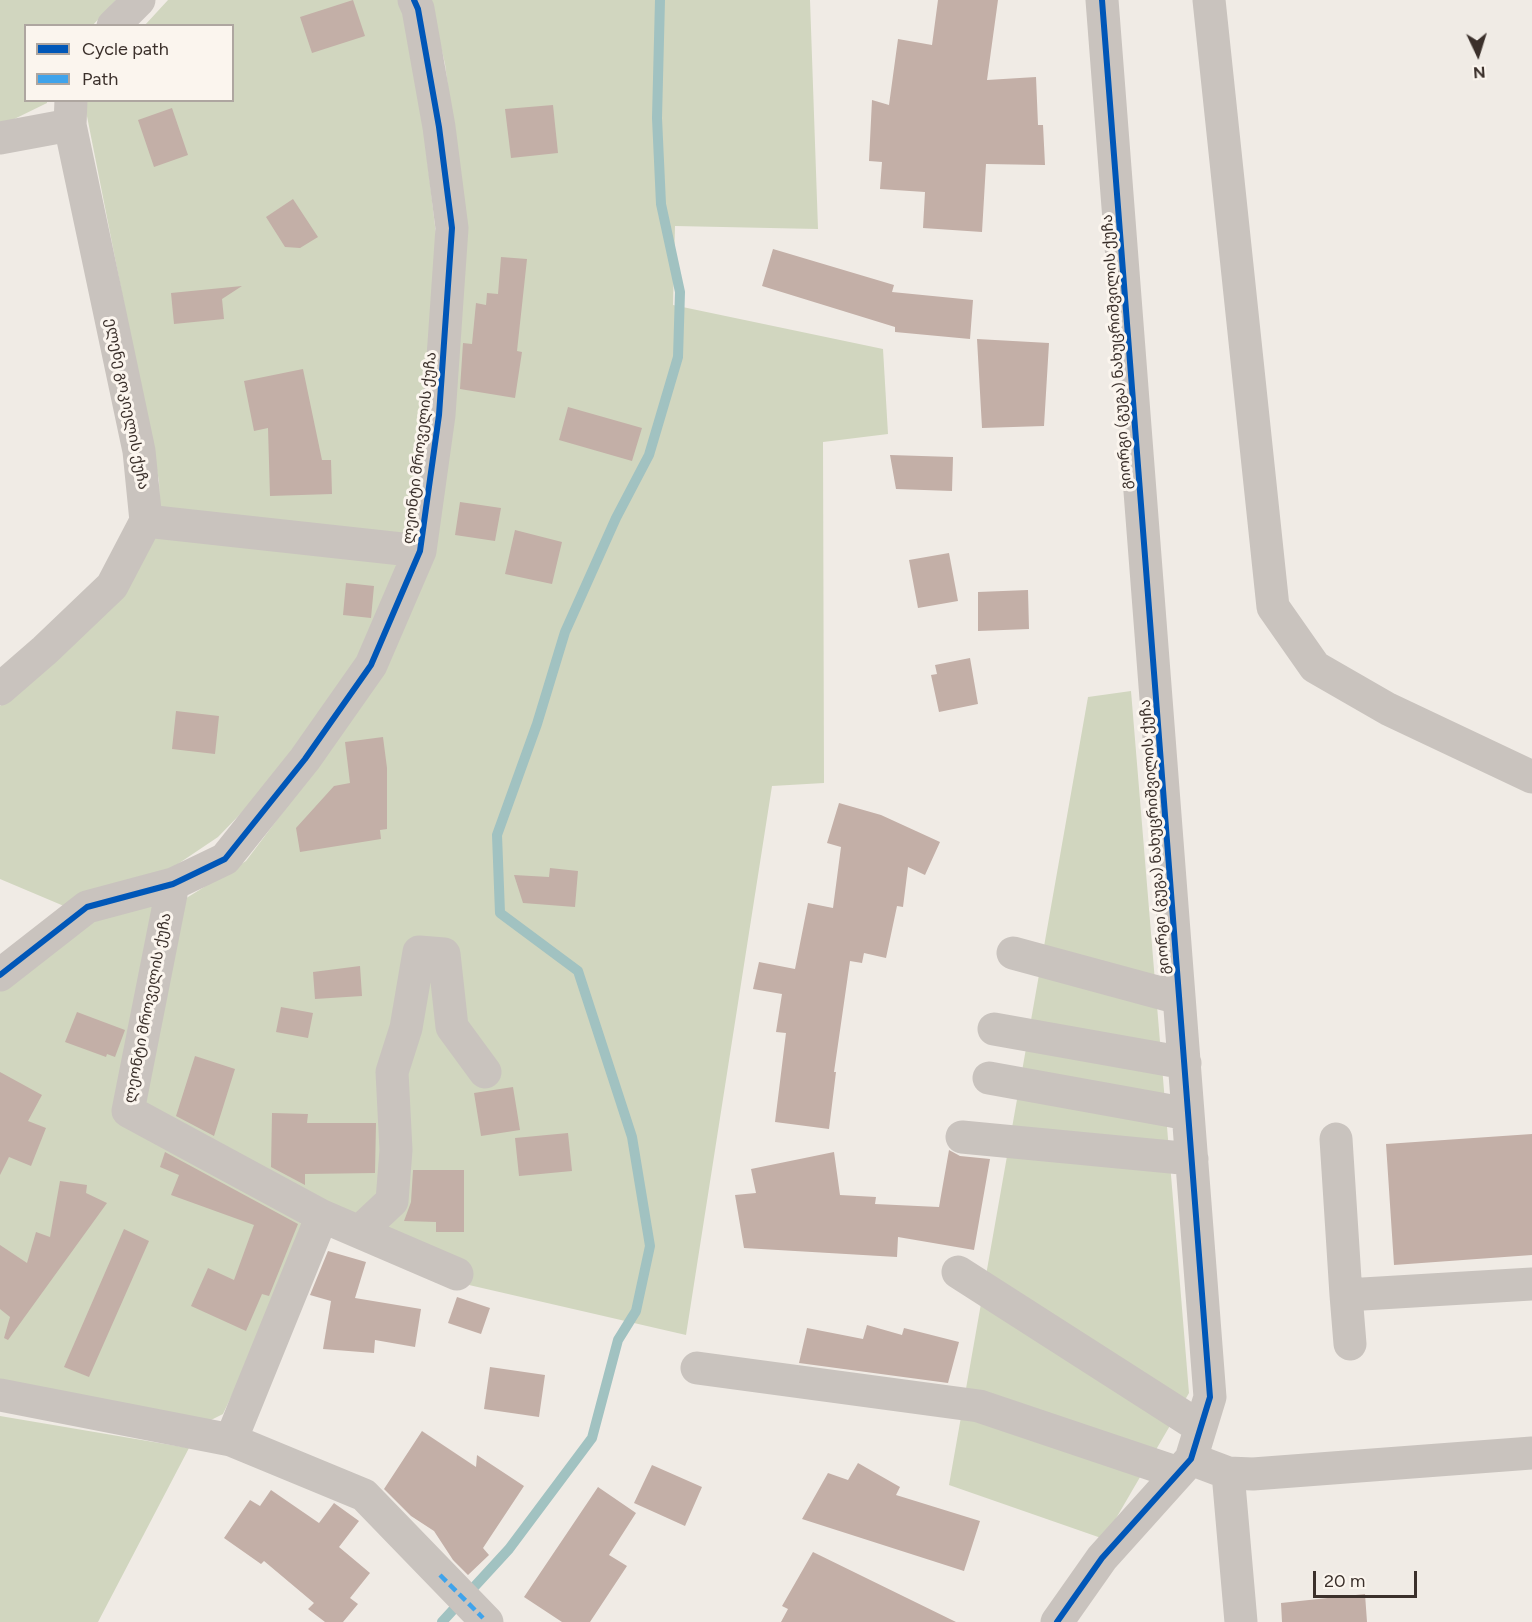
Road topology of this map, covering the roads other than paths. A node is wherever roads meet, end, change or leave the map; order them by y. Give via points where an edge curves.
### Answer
1 (139, 0) edge
2 (414, 0) edge
3 (1102, 0) edge
4 (1209, 0) edge
5 (115, 24) edge
6 (71, 113) edge
7 (0, 138) edge
8 (146, 521) junction
9 (420, 551) junction
10 (0, 689) edge
11 (1532, 777) edge
12 (173, 884) junction
13 (1014, 953) dead end
14 (0, 975) edge
15 (1179, 998) junction
16 (994, 1029) dead end
17 (1185, 1063) junction
18 (485, 1072) dead end
19 (989, 1078) dead end
20 (1188, 1114) junction
21 (962, 1137) dead end
22 (1336, 1138) dead end
23 (1192, 1160) junction
24 (322, 1216) junction
25 (360, 1232) junction
26 (958, 1272) dead end
27 (458, 1274) dead end
28 (1532, 1284) edge
29 (1346, 1295) junction
30 (1350, 1344) dead end
31 (697, 1368) dead end
32 (0, 1395) edge
33 (1200, 1427) junction
34 (231, 1440) junction
35 (1532, 1453) edge
36 (1185, 1466) junction
37 (1228, 1473) junction
38 (485, 1620) edge
39 (1057, 1622) edge
40 (1241, 1622) edge

1 - 5 street
2 - 9 street, ლეონტი მროველის ქუჩა via 435,104 452,228 439,415
3 - 15 street, გიორგი (გუგა) ნახუცრიშვილის ქუჩა
4 - 11 street via 1273,607 1315,667 1388,709
6 - 7 street
6 - 8 street, ელენე გოკიელის ქუჩა via 139,451
8 - 9 street
8 - 10 street via 112,586
9 - 12 street, ლეონტი მროველის ქუჩა via 371,665 305,759 225,859
12 - 14 street via 87,907
12 - 24 street, ლეონტი მროველის ქუჩა via 128,1111
13 - 15 street
15 - 17 street, გიორგი (გუგა) ნახუცრიშვილის ქუჩა
16 - 17 street
17 - 20 street, გიორგი (გუგა) ნახუცრიშვილის ქუჩა
18 - 25 street via 452,1027 444,954 419,952 406,1028 392,1072 396,1150 392,1201
19 - 20 street
20 - 23 street, გიორგი (გუგა) ნახუცრიშვილის ქუჩა
21 - 23 street
22 - 29 street
23 - 33 street, გიორგი (გუგა) ნახუცრიშვილის ქუჩა via 1210,1397
24 - 25 street
24 - 34 street
25 - 27 street
26 - 33 street
28 - 29 street
29 - 30 street
31 - 36 street via 979,1406
32 - 34 street
33 - 36 street, გიორგი (გუგა) ნახუცრიშვილის ქუჩა
34 - 38 street via 364,1495
35 - 37 street
36 - 37 street
36 - 39 street, გიორგი (გუგა) ნახუცრიშვილის ქუჩა via 1102,1558
37 - 40 street

